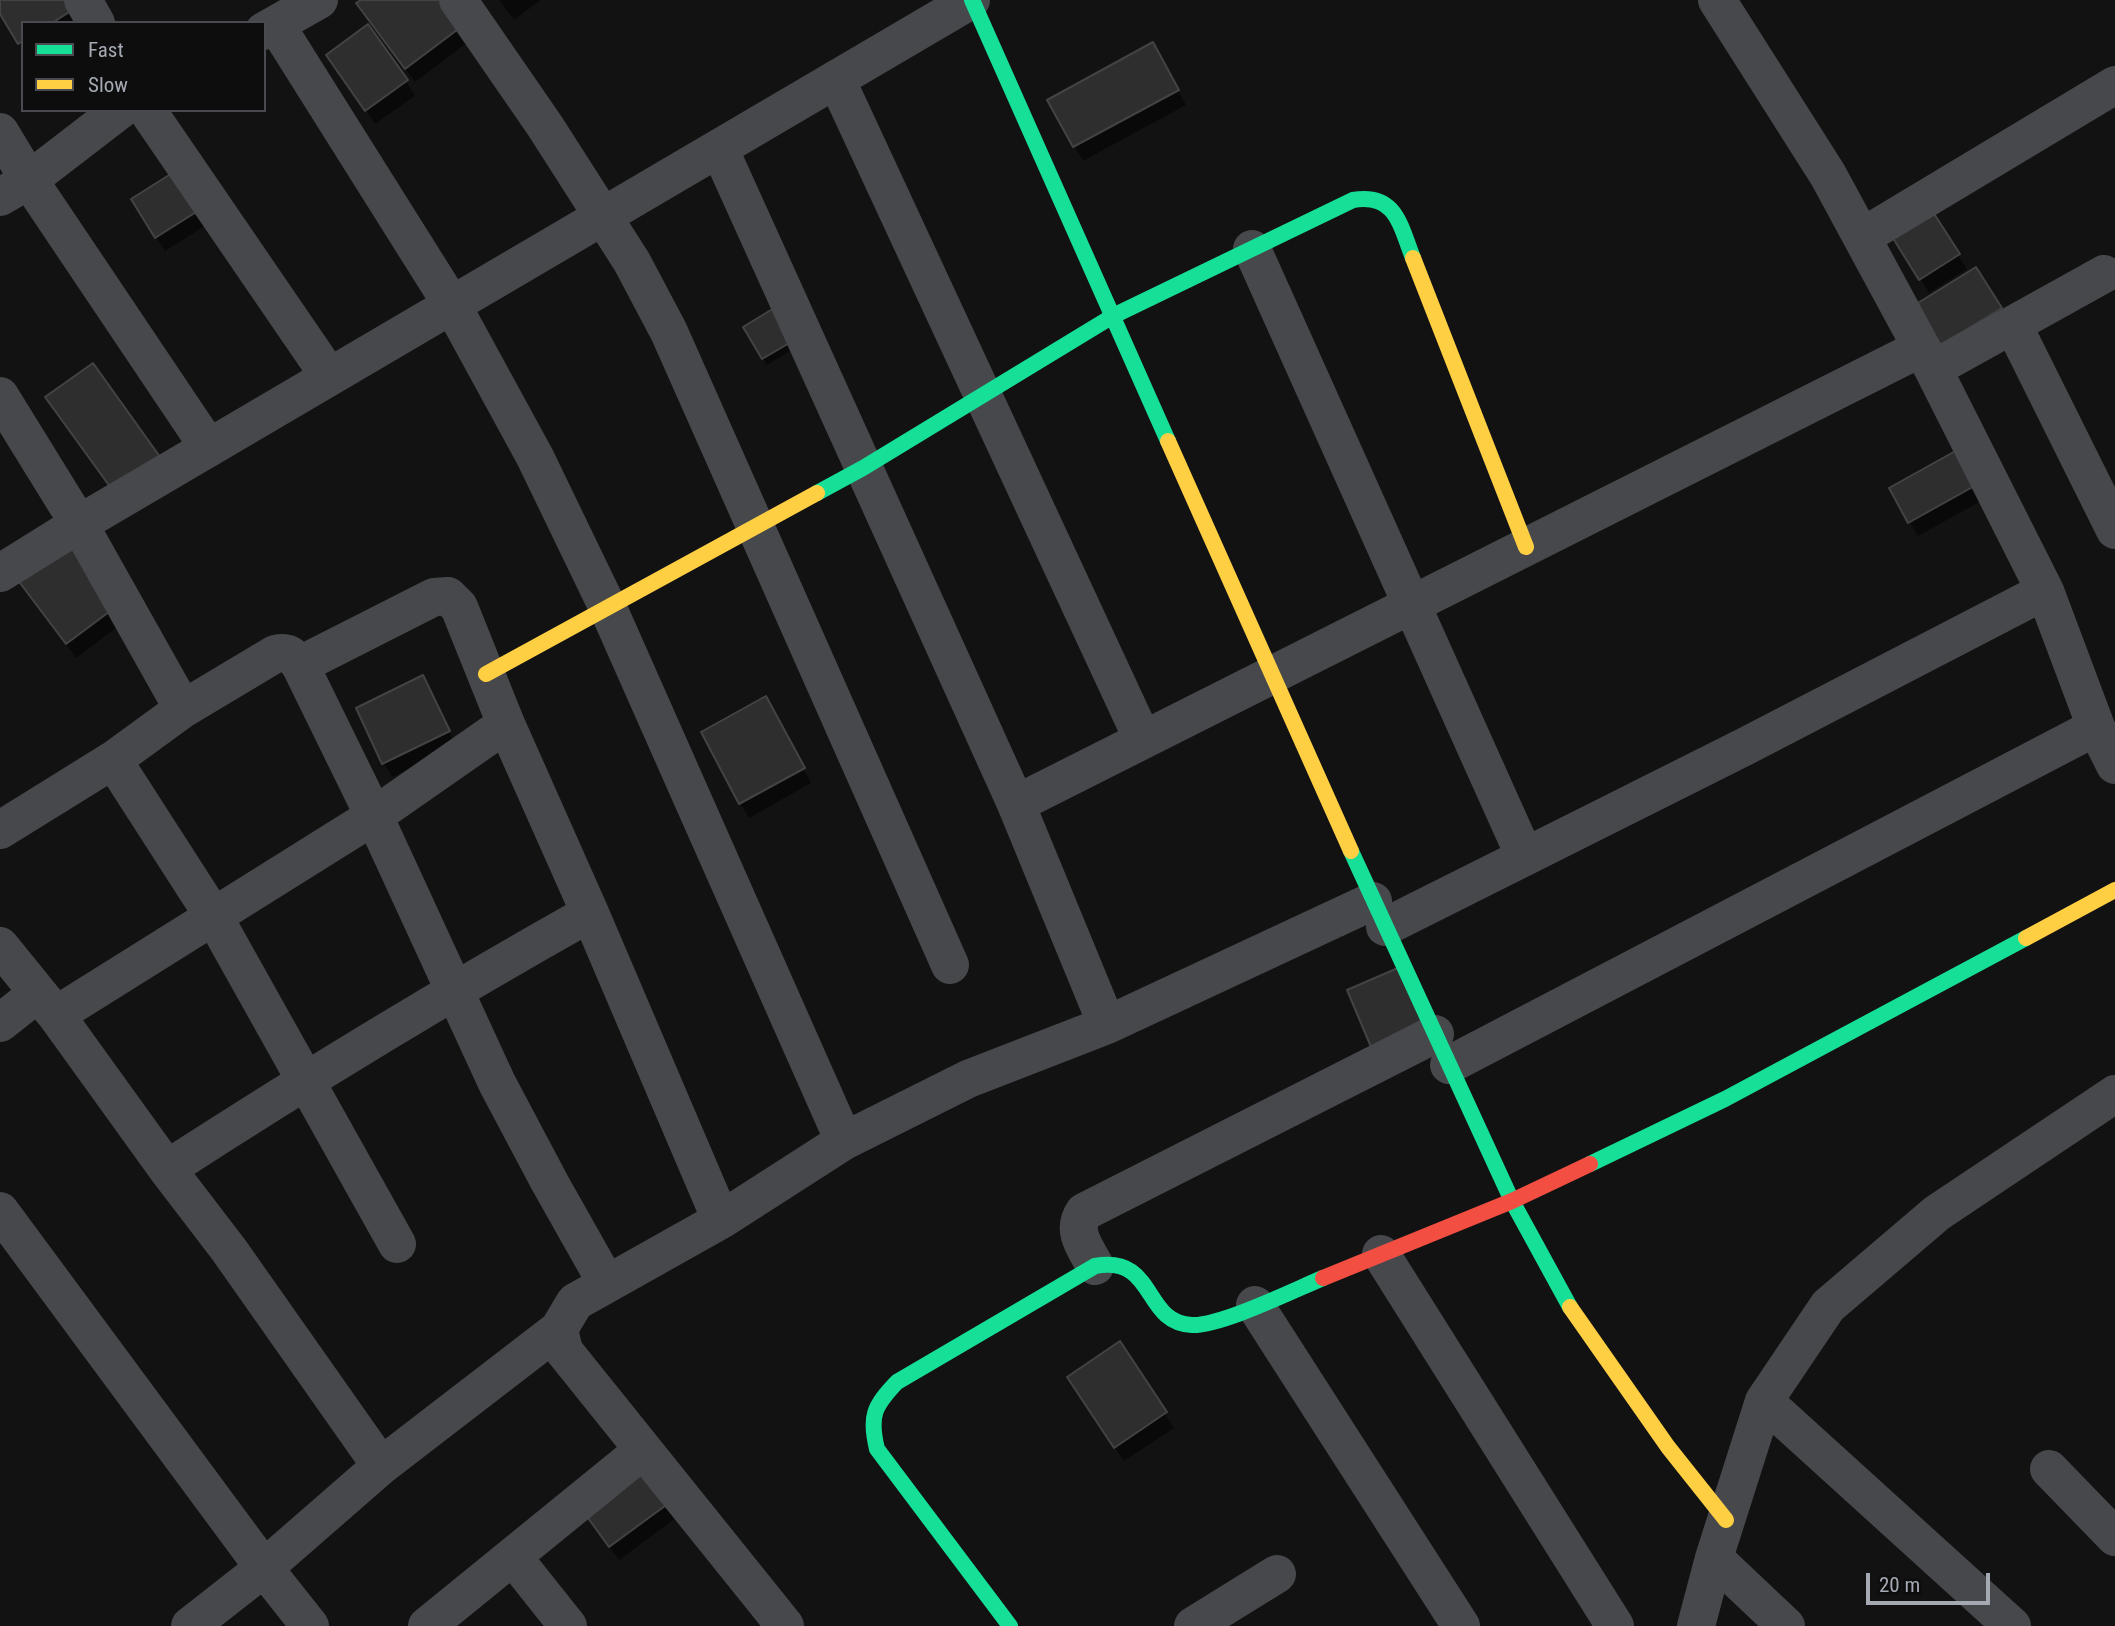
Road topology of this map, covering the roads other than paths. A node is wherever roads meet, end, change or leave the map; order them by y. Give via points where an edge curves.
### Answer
1 (83, 0) edge
2 (319, 0) edge
3 (458, 0) edge
4 (972, 0) edge
5 (1717, 0) edge
6 (95, 21) edge
7 (270, 28) edge
8 (836, 79) junction
9 (2115, 85) edge
10 (117, 112) edge
11 (148, 112) edge
12 (0, 132) edge
13 (719, 148) junction
14 (15, 188) edge
15 (602, 216) junction
16 (1862, 237) junction
17 (1252, 248) junction
18 (2104, 274) dead end
19 (452, 305) junction
20 (1113, 316) junction
21 (2013, 325) junction
22 (1927, 358) junction
23 (329, 376) junction
24 (984, 394) junction
25 (0, 396) edge
26 (209, 448) junction
27 (863, 468) junction
28 (79, 524) junction
29 (755, 526) junction
30 (2115, 530) edge
31 (1526, 547) junction
32 (0, 573) edge
33 (2045, 591) junction
34 (1412, 605) junction
35 (607, 606) junction
36 (300, 666) junction
37 (486, 674) junction
38 (1273, 675) junction
39 (183, 709) junction
40 (506, 724) junction
41 (2096, 727) junction
42 (1143, 740) junction
43 (113, 760) junction
44 (2115, 765) edge
45 (1016, 804) junction
46 (374, 816) junction
47 (0, 830) edge
48 (1525, 857) junction
49 (2115, 890) edge
50 (590, 913) junction
51 (1379, 914) junction
52 (214, 918) junction
53 (0, 946) edge
54 (950, 965) dead end
55 (453, 990) junction
56 (47, 1004) junction
57 (0, 1023) edge
58 (1107, 1025) junction
59 (1442, 1050) junction
60 (305, 1080) junction
61 (2115, 1094) edge
62 (844, 1142) junction
63 (167, 1169) junction
64 (1512, 1201) junction
65 (0, 1210) edge
66 (721, 1220) junction
67 (397, 1244) dead end
68 (1381, 1254) junction
69 (1095, 1265) junction
70 (607, 1284) junction
71 (1255, 1305) junction
72 (559, 1329) junction
73 (1764, 1401) junction
74 (642, 1451) junction
75 (381, 1466) junction
76 (2049, 1469) dead end
77 (1726, 1520) junction
78 (2115, 1537) edge
79 (513, 1557) junction
80 (1714, 1558) junction
81 (264, 1568) junction
82 (1277, 1574) dead end
83 (190, 1626) edge
84 (310, 1626) edge
85 (427, 1626) edge
86 (568, 1626) edge
87 (785, 1626) edge
88 (1010, 1626) edge
89 (1194, 1626) edge
90 (1461, 1626) edge
91 (1615, 1626) edge
92 (1696, 1626) edge
93 (1786, 1626) edge
94 (2012, 1626) edge

1 - 6 street
2 - 7 street
3 - 15 street
4 - 8 street
4 - 20 street
5 - 16 street
7 - 19 street
8 - 13 street
8 - 24 street
9 - 16 street
10 - 14 street
11 - 23 street
12 - 14 street
13 - 15 street
13 - 27 street
14 - 26 street
15 - 19 street
15 - 29 street via 668,332
16 - 22 street
17 - 20 street
17 - 31 street via 1353,200 1378,198 1390,206
17 - 34 street
18 - 21 street
19 - 23 street
19 - 35 street via 535,457
20 - 24 street
20 - 38 street
21 - 22 street
21 - 30 street
22 - 31 street
22 - 33 street
23 - 26 street
24 - 27 street
24 - 42 street
25 - 28 street
26 - 28 street
27 - 29 street
27 - 45 street
28 - 32 street
28 - 39 street
29 - 35 street
29 - 54 street
31 - 34 street
33 - 41 street
33 - 48 street
34 - 38 street
34 - 48 street
35 - 37 street
35 - 62 street
36 - 37 street via 434,597 448,596 459,607
36 - 39 street via 294,656 275,653
36 - 46 street
37 - 40 street
38 - 42 street
38 - 51 street
39 - 43 street
40 - 46 street
40 - 50 street
41 - 44 street
41 - 59 street
42 - 45 street
43 - 47 street
43 - 52 street
45 - 58 street
46 - 52 street
46 - 55 street
48 - 51 street
49 - 64 street via 1725,1098
50 - 55 street
50 - 66 street
51 - 58 street
51 - 59 street
52 - 56 street
52 - 60 street
53 - 56 street
55 - 60 street
55 - 70 street via 497,1083
56 - 57 street
56 - 63 street
58 - 62 street via 968,1079
59 - 64 street
59 - 69 street via 1084,1212 1077,1232
60 - 63 street
60 - 67 street
61 - 73 street via 1937,1213 1828,1306
62 - 66 street
63 - 75 street
64 - 68 street
64 - 77 street via 1592,1340
65 - 81 street
66 - 70 street
68 - 71 street
68 - 91 street
69 - 71 street via 1116,1264 1134,1272 1164,1314 1178,1323 1198,1326
69 - 88 street via 897,1382 879,1399 871,1425 877,1449
70 - 72 street via 575,1302
71 - 90 street
72 - 74 street via 564,1351
72 - 75 street
73 - 77 street
73 - 94 street
74 - 79 street
74 - 87 street
75 - 81 street
76 - 78 street
77 - 80 street
79 - 85 street
79 - 86 street
80 - 92 street
80 - 93 street
81 - 83 street
81 - 84 street
82 - 89 street

